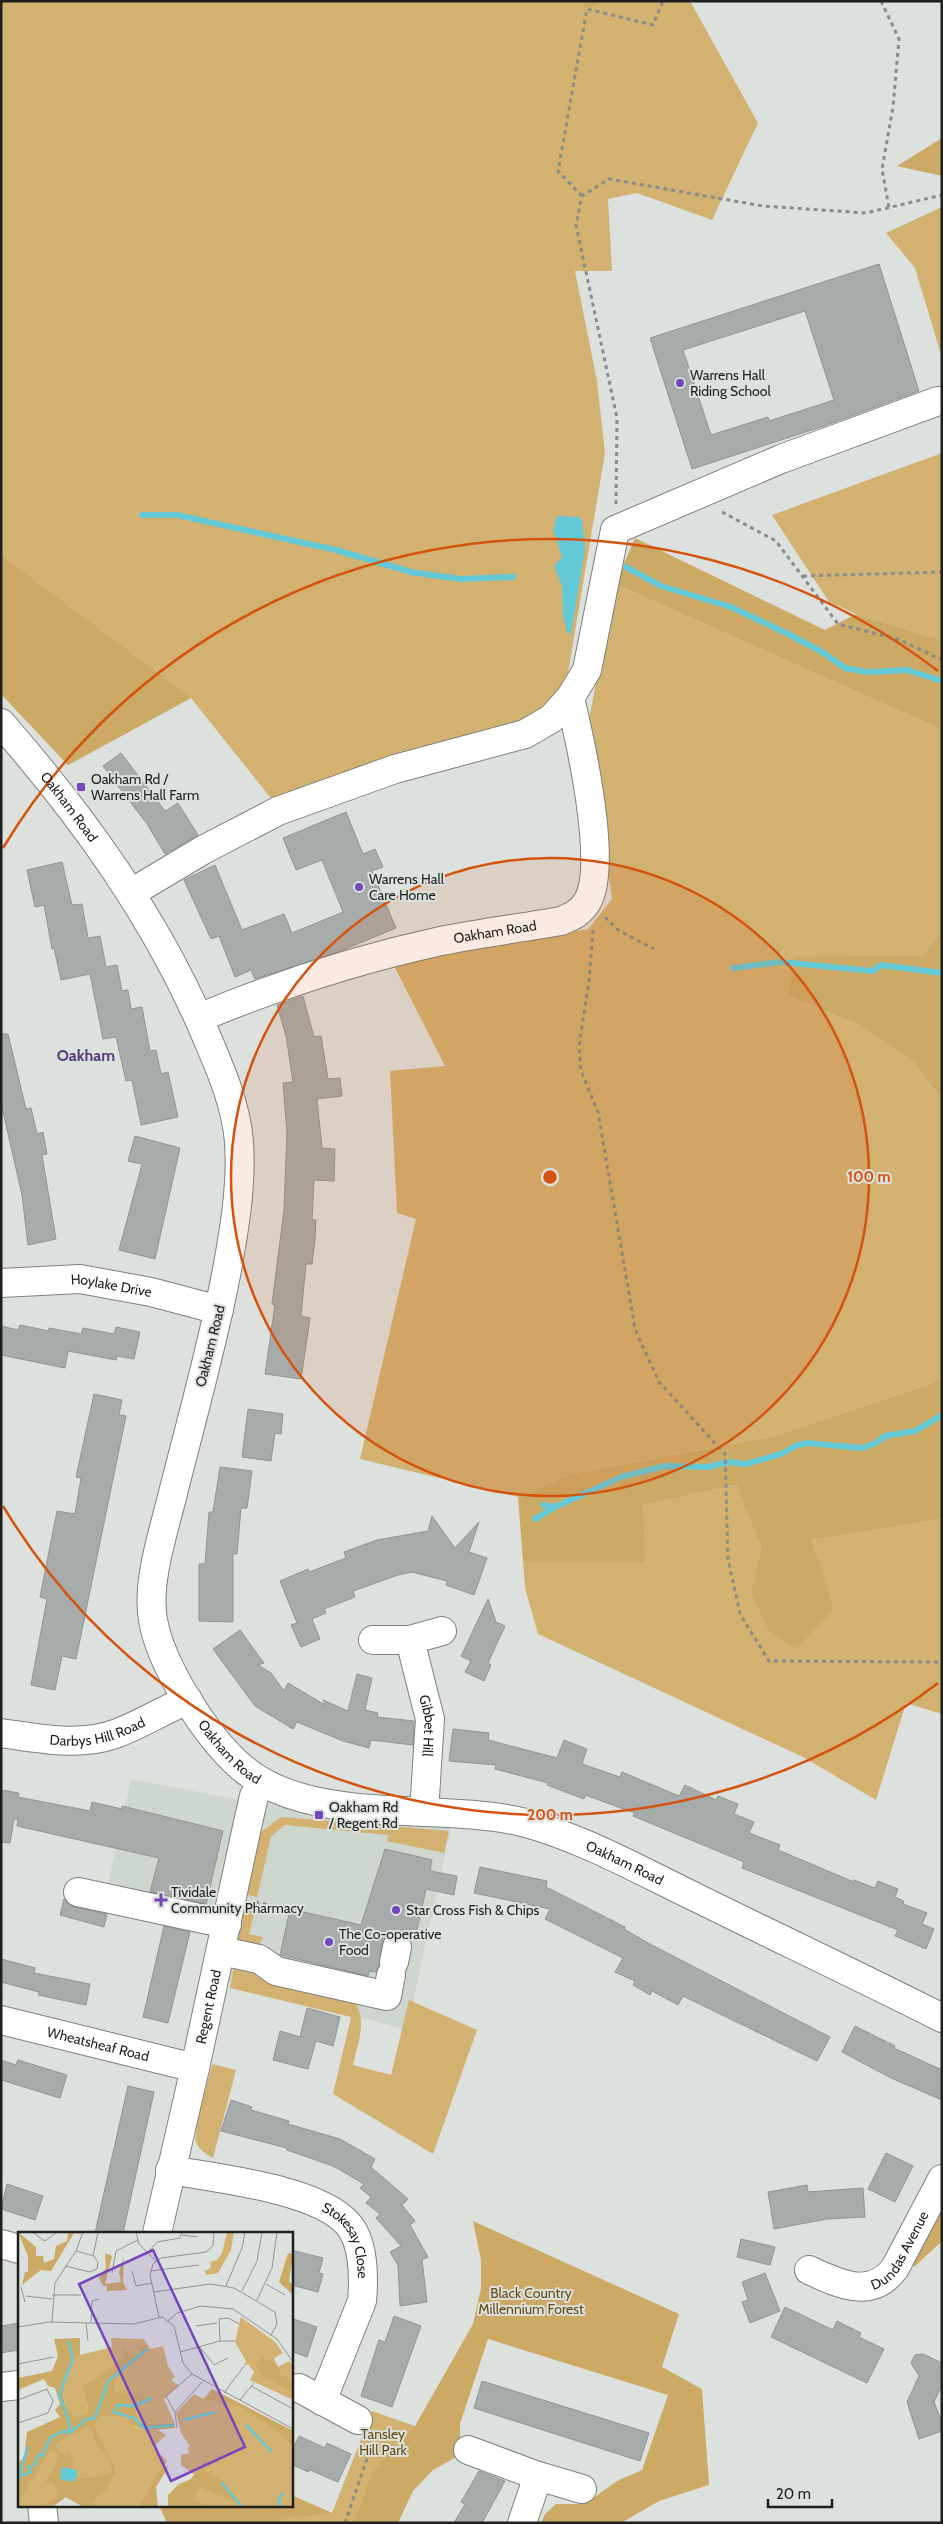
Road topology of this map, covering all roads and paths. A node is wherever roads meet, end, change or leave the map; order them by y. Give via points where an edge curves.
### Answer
1 (663, 1) edge
2 (881, 1) edge
3 (942, 195) edge
4 (582, 196) junction
5 (889, 208) junction
6 (938, 401) dead end
7 (701, 493) junction
8 (615, 530) junction
9 (942, 572) edge
10 (802, 576) junction
11 (942, 660) edge
12 (570, 698) junction
13 (1, 723) edge
14 (131, 892) junction
15 (589, 900) junction
16 (654, 949) dead end
17 (199, 1018) junction
18 (1, 1283) edge
19 (219, 1310) junction
20 (442, 1631) dead end
21 (372, 1640) dead end
22 (410, 1640) junction
23 (942, 1662) edge
24 (188, 1700) junction
25 (1, 1733) edge
26 (262, 1782) junction
27 (424, 1812) junction
28 (78, 1892) dead end
29 (268, 1905) dead end
30 (292, 1907) dead end
31 (227, 1924) junction
32 (221, 1951) junction
33 (394, 1961) dead end
34 (942, 2018) edge
35 (1, 2020) edge
36 (196, 2068) junction
37 (170, 2170) junction
38 (942, 2179) edge
39 (157, 2232) edge
40 (1, 2244) edge
41 (18, 2249) edge
42 (809, 2270) dead end
43 (18, 2385) edge
44 (1, 2387) edge
45 (299, 2388) dead end
46 (322, 2400) junction
47 (358, 2420) joint
48 (468, 2450) dead end
49 (538, 2476) junction
50 (582, 2488) dead end
51 (42, 2506) edge
52 (44, 2523) edge
53 (345, 2523) edge
54 (522, 2523) edge

1 - 4 path via 653,24 587,9 558,171
2 - 5 path via 899,39 893,107 882,169
3 - 5 path
4 - 5 path via 609,179 763,206 866,213
4 - 8 path via 576,225 617,418
6 - 7 street via 781,459
7 - 8 street
7 - 10 path via 714,508 776,541
8 - 12 street via 586,670
9 - 10 path
10 - 11 path via 838,624 900,640
12 - 14 street via 551,719 525,734 395,769 278,812
12 - 15 street via 590,791 595,864
13 - 14 street, Oakham Road via 80,818
14 - 17 street, Oakham Road
15 - 16 path via 618,930
15 - 17 street, Oakham Road via 578,914 561,922 443,941 344,965 246,998
15 - 23 path via 594,937 579,1046 581,1071 598,1112 634,1329 659,1382 725,1454 728,1559 740,1614 769,1661
17 - 19 street, Oakham Road via 220,1064 239,1140 234,1234
18 - 19 street, Hoylake Drive via 80,1279 151,1292
19 - 24 street, Oakham Road via 158,1556 152,1599 152,1616 158,1638
20 - 22 street
21 - 22 street
22 - 27 street, Gibbet Hill via 430,1720
24 - 25 street, Darbys Hill Road via 114,1735 81,1741
24 - 26 street, Oakham Road via 234,1760
26 - 27 street, Oakham Road via 296,1796 346,1806
26 - 31 street, Regent Road via 254,1796
27 - 34 street, Oakham Road via 492,1817 562,1836 608,1855
28 - 31 street
29 - 30 path
31 - 32 street, Regent Road
32 - 33 street via 259,1959 276,1971 387,1996
32 - 36 street, Regent Road
35 - 36 street, Wheatsheaf Road
36 - 37 street, Regent Road
37 - 39 street, Regent Road
37 - 46 street, Stokesay Close via 301,2196 333,2211 348,2224 360,2254 364,2285 362,2301
38 - 42 street, Dundas Avenue via 886,2279 875,2285 855,2287
40 - 41 street
43 - 44 street
45 - 46 street
46 - 47 street
47 - 53 path via 376,2425 376,2433
48 - 49 street
49 - 50 street
49 - 54 street
51 - 52 street

